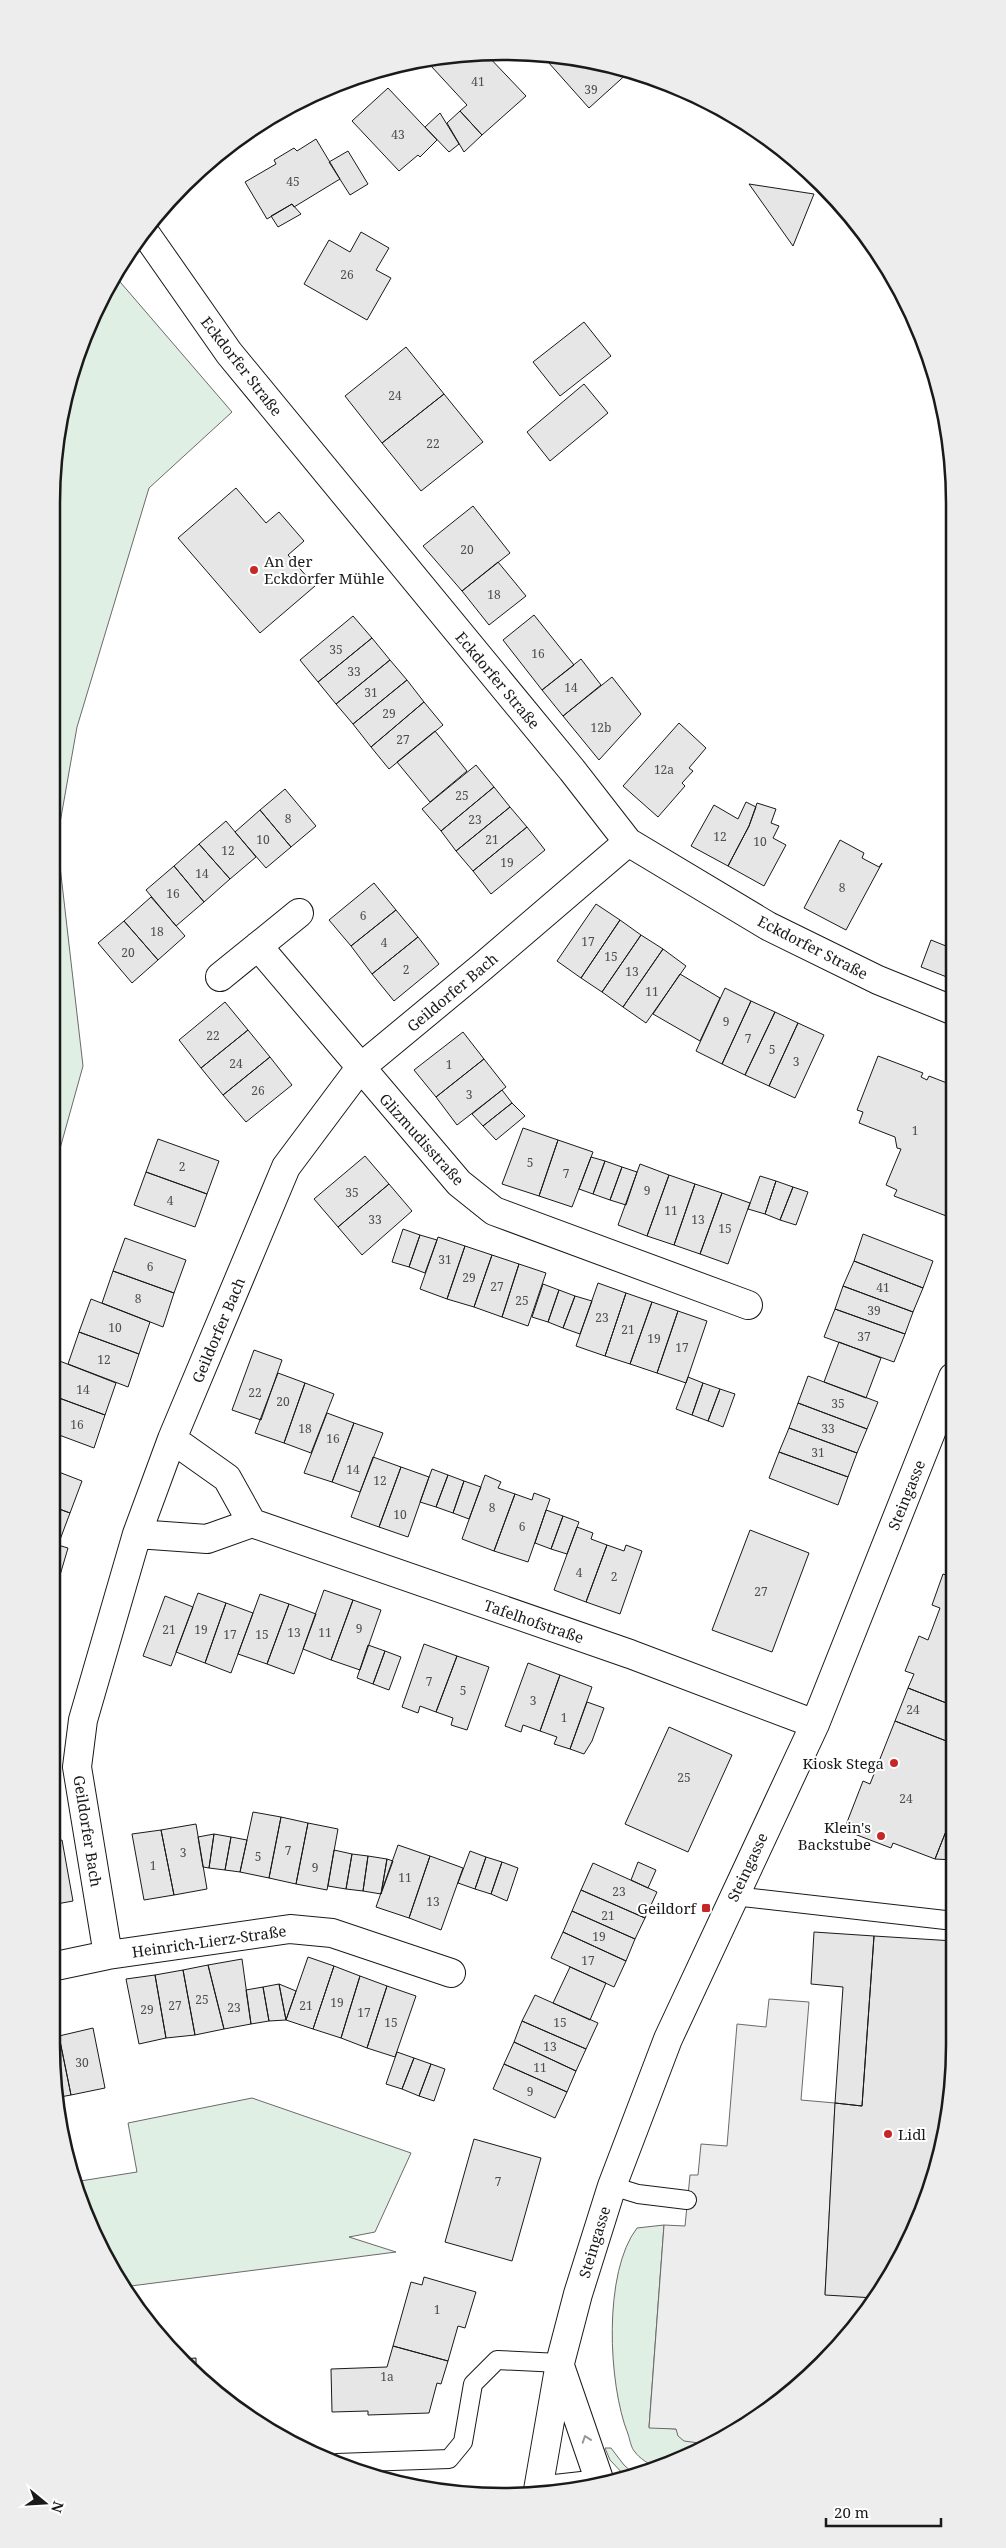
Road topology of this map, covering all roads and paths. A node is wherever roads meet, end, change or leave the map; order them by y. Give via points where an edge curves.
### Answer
1 (149, 238) edge
2 (628, 842) junction
3 (299, 913) dead end
4 (258, 946) junction
5 (220, 977) dead end
6 (946, 1008) edge
7 (360, 1068) junction
8 (748, 1305) dead end
9 (946, 1394) edge
10 (172, 1439) junction
11 (252, 1523) junction
12 (136, 1534) junction
13 (814, 1724) junction
14 (734, 1896) junction
15 (946, 1920) edge
16 (108, 1956) junction
17 (60, 1965) edge
18 (451, 1974) dead end
19 (612, 2186) junction
20 (687, 2200) dead end
21 (560, 2363) junction
22 (356, 2462) edge
23 (598, 2477) edge
24 (539, 2486) edge

1 - 2 street, Eckdorfer Straße via 229,353
2 - 6 street, Eckdorfer Straße via 768,926 878,980
2 - 7 street, Geildorfer Bach
3 - 4 street
4 - 5 street
4 - 7 street, Glizmudisstraße
7 - 8 street, Glizmudisstraße via 459,1182 494,1211
7 - 10 street, Geildorfer Bach via 286,1167
9 - 13 street, Steingasse
10 - 11 street via 227,1478
10 - 12 street, Geildorfer Bach
11 - 12 street via 207,1539
11 - 13 street, Tafelhofstraße via 630,1654
12 - 16 street, Geildorfer Bach via 83,1720 77,1767
13 - 14 street, Steingasse
14 - 15 lane
14 - 19 street, Steingasse via 668,2039
16 - 17 street, Heinrich-Lierz-Straße
16 - 18 street, Heinrich-Lierz-Straße via 290,1929 332,1933
19 - 20 lane via 638,2194
19 - 21 street, Steingasse
21 - 22 lane via 497,2360 473,2384 463,2442 449,2459
23 -> 21 street
21 - 24 street, Steingasse

